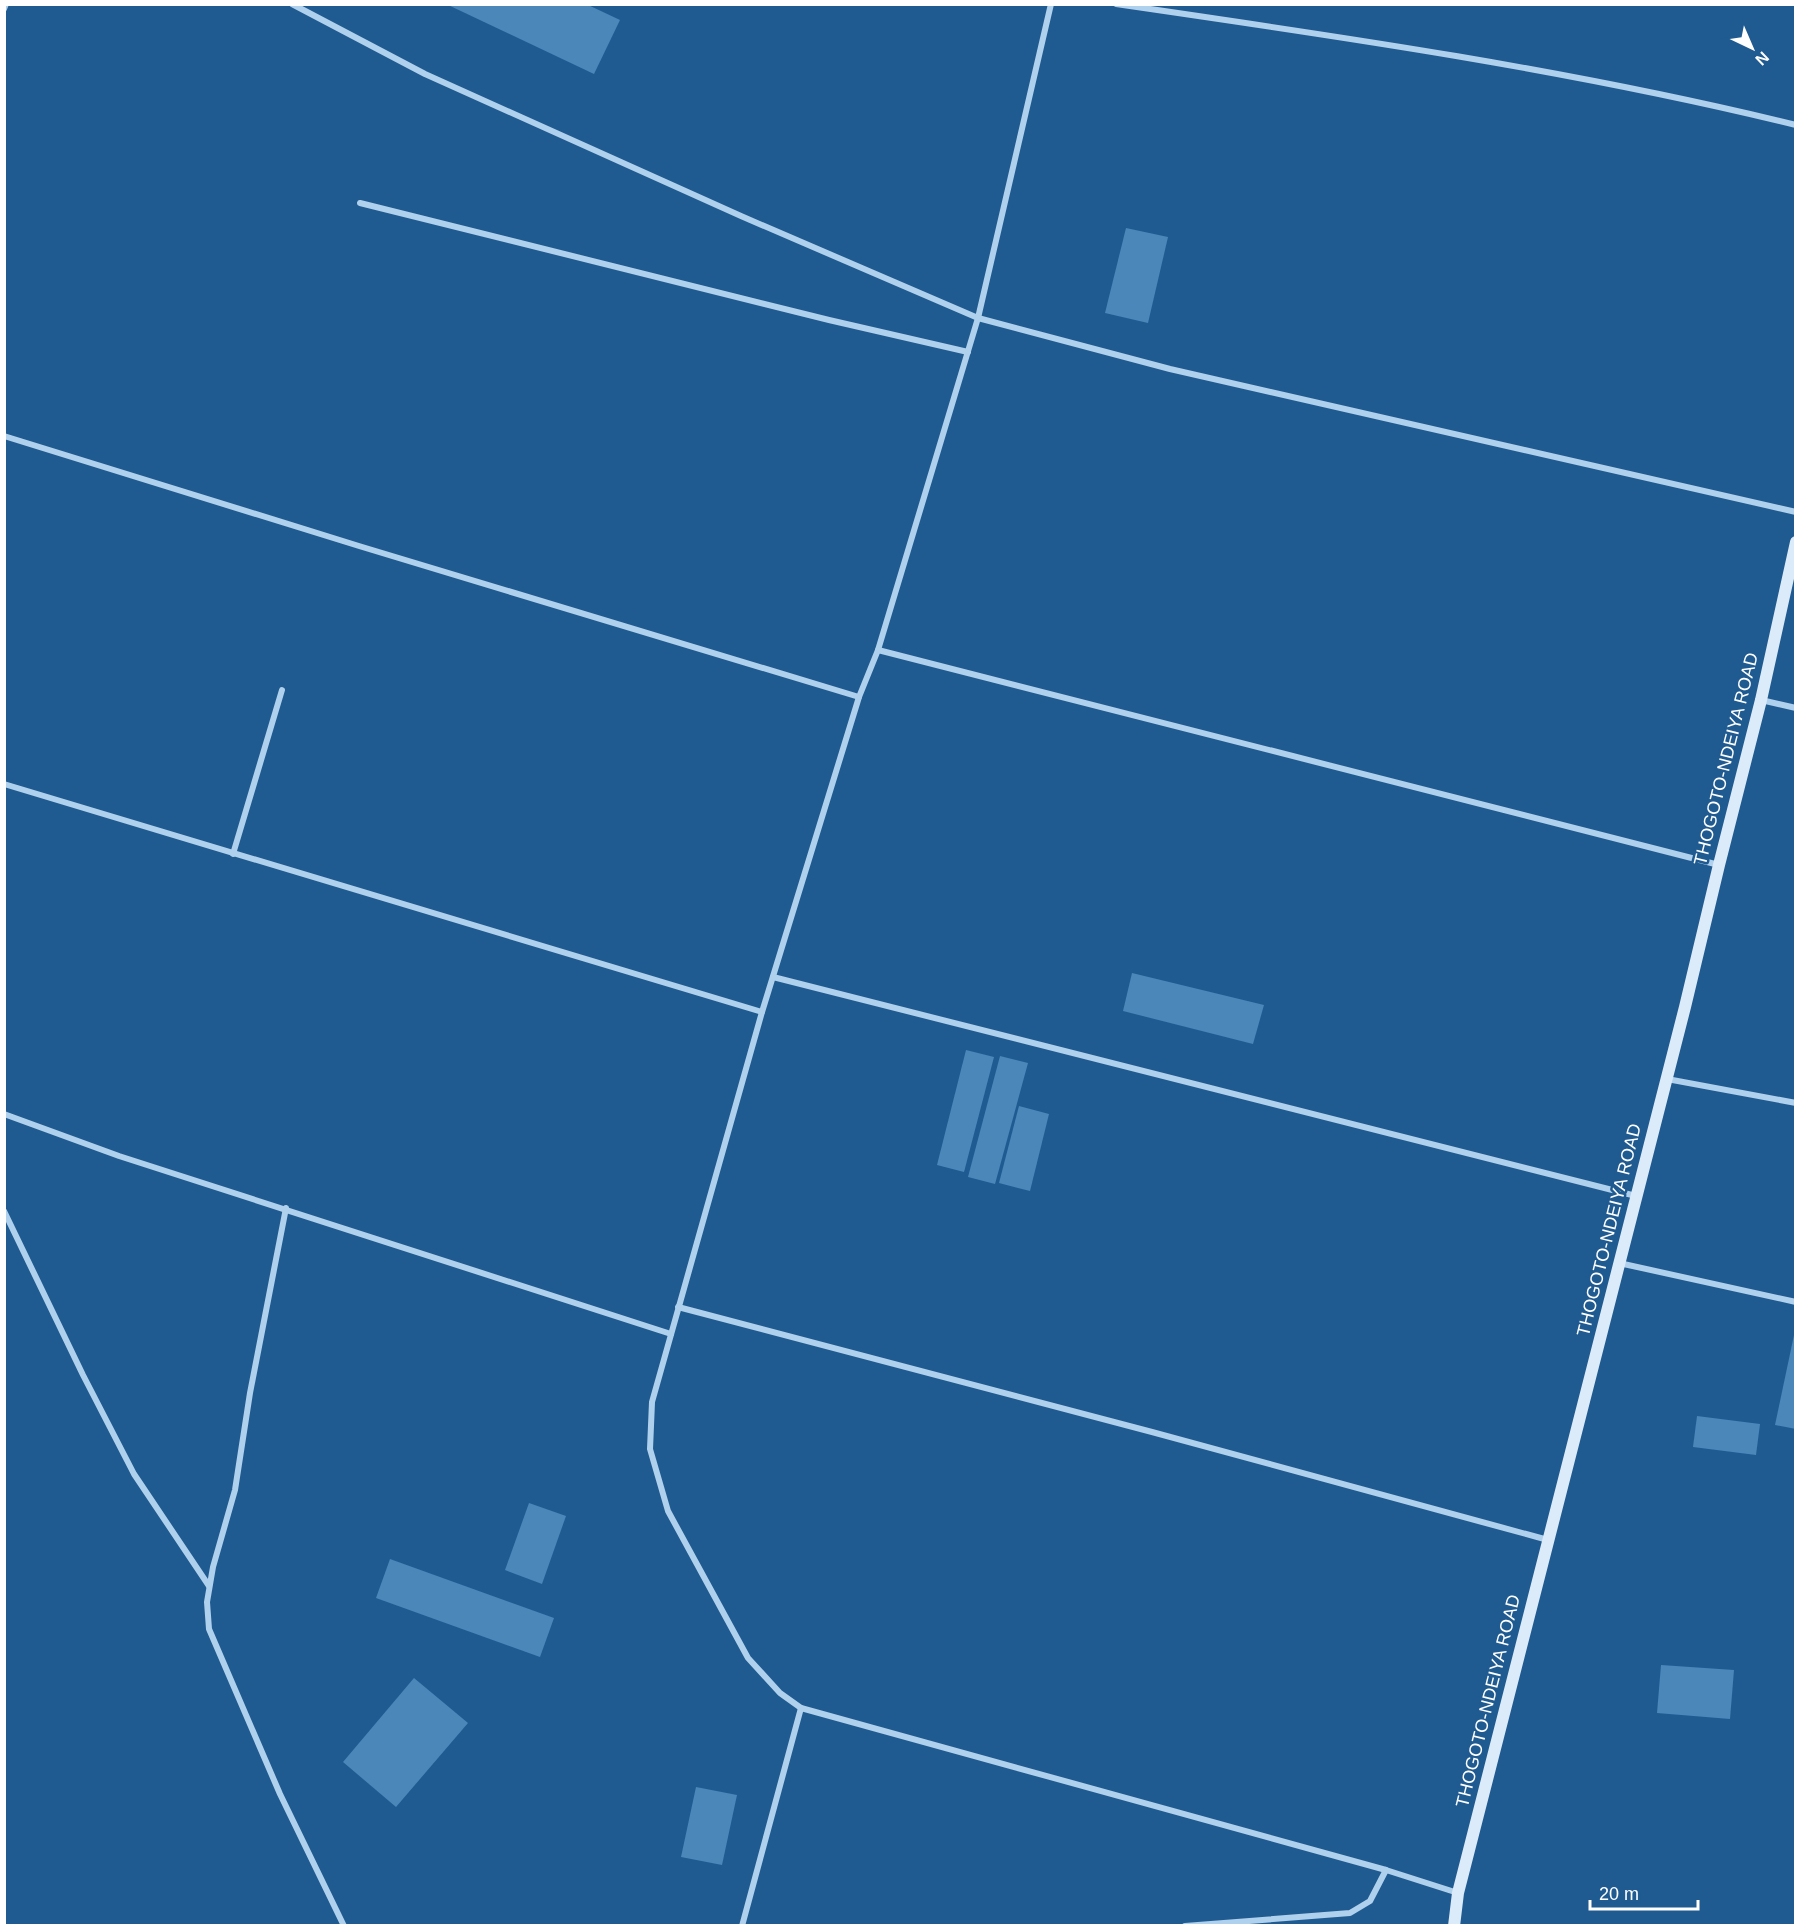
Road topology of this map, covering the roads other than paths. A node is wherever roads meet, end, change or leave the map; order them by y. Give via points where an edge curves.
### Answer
1 (6, 4) edge
2 (291, 4) edge
3 (1051, 4) edge
4 (1116, 4) edge
5 (4, 9) edge
6 (1796, 125) edge
7 (360, 203) dead end
8 (978, 318) junction
9 (968, 352) junction
10 (4, 436) edge
11 (1796, 512) edge
12 (1796, 542) edge
13 (878, 650) junction
14 (282, 690) dead end
15 (859, 696) junction
16 (1761, 700) junction
17 (1796, 708) edge
18 (4, 784) edge
19 (233, 854) junction
20 (1719, 865) junction
21 (773, 977) junction
22 (762, 1012) junction
23 (1667, 1079) junction
24 (1796, 1103) edge
25 (4, 1114) edge
26 (1636, 1196) junction
27 (286, 1209) junction
28 (4, 1212) edge
29 (1619, 1263) junction
30 (1796, 1302) edge
31 (678, 1307) junction
32 (671, 1334) junction
33 (1548, 1540) junction
34 (209, 1586) junction
35 (801, 1708) junction
36 (1386, 1870) junction
37 (1458, 1893) junction
38 (344, 1926) edge
39 (742, 1926) edge
40 (1185, 1926) edge
41 (1454, 1926) edge

1 - 5 street
2 - 8 street via 424,74
3 - 8 street
4 - 6 street via 1565,75
7 - 9 street
8 - 9 street
8 - 11 street via 1170,369
9 - 13 street
10 - 15 street
12 - 16 main road, THOGOTO-NDEIYA ROAD
13 - 15 street
13 - 20 street
14 - 19 street
15 - 21 street
16 - 17 street
16 - 20 main road, THOGOTO-NDEIYA ROAD
18 - 19 street
19 - 22 street
20 - 23 main road, THOGOTO-NDEIYA ROAD
21 - 22 street
21 - 26 street
22 - 31 street
23 - 24 street
23 - 26 main road, THOGOTO-NDEIYA ROAD
25 - 27 street via 119,1156
26 - 29 main road, THOGOTO-NDEIYA ROAD
27 - 32 street
27 - 34 street via 235,1490
28 - 34 street via 134,1474
29 - 30 street
29 - 33 main road, THOGOTO-NDEIYA ROAD
31 - 32 street
31 - 33 street
32 - 35 street via 652,1402 650,1449 668,1511 748,1658 780,1693
33 - 37 main road, THOGOTO-NDEIYA ROAD
34 - 38 street via 209,1629 280,1794
35 - 36 street
35 - 39 street
36 - 37 street
36 - 40 street via 1370,1901 1350,1913
37 - 41 main road, THOGOTO-NDEIYA ROAD

